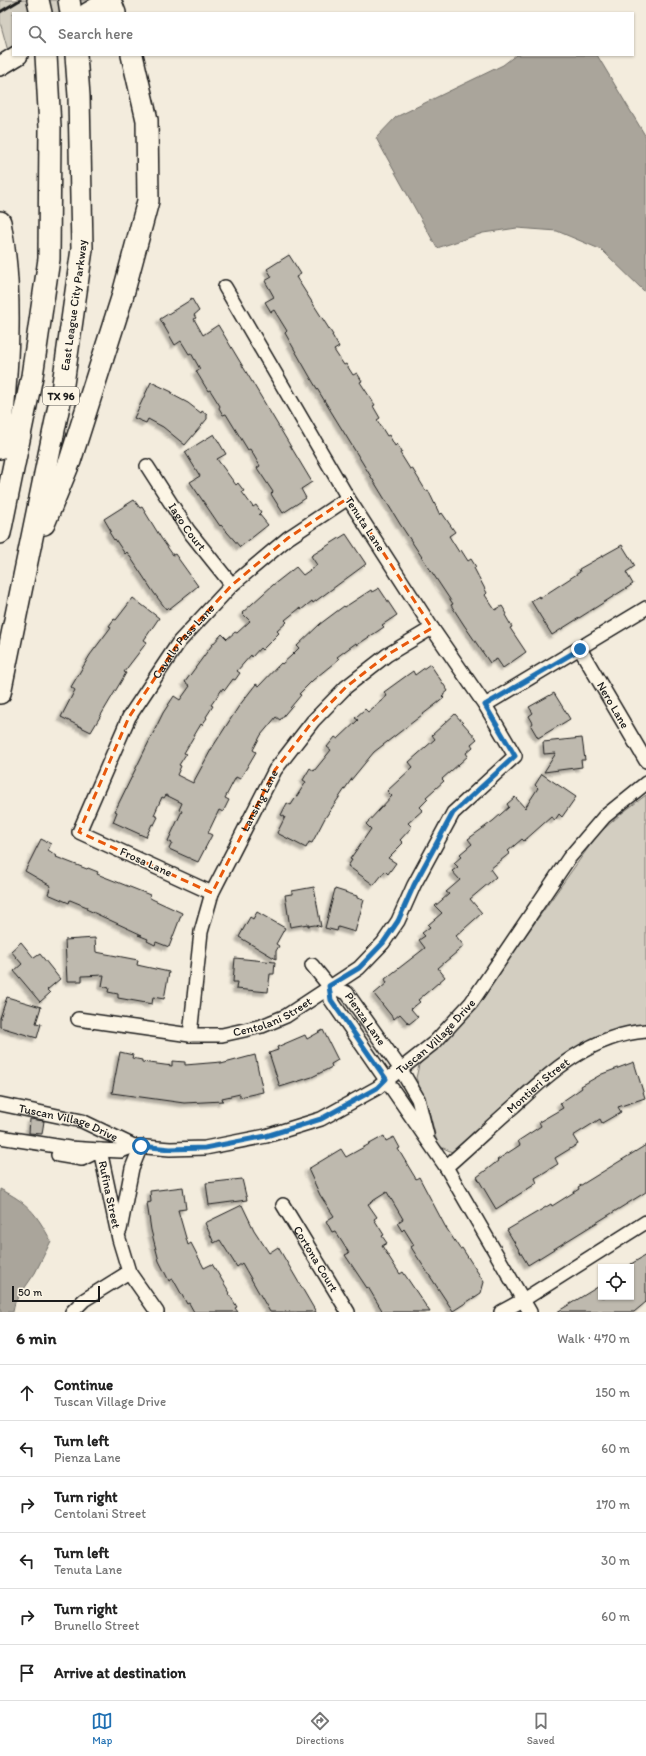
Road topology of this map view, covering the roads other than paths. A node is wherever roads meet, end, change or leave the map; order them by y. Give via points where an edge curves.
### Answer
1 (38, 0) edge
2 (69, 0) edge
3 (110, 0) edge
4 (41, 12) edge
5 (71, 12) edge
6 (90, 12) edge
7 (115, 12) edge
8 (16, 56) edge
9 (46, 56) edge
10 (76, 56) edge
11 (132, 56) edge
12 (0, 66) edge
13 (0, 222) edge
14 (225, 287) dead end
15 (0, 448) edge
16 (147, 466) dead end
17 (348, 498) junction
18 (0, 534) edge
19 (25, 572) junction
20 (232, 585) junction
21 (646, 608) edge
22 (432, 628) junction
23 (580, 649) junction
24 (0, 693) edge
25 (485, 705) junction
26 (515, 756) joint
27 (646, 761) edge
28 (646, 783) edge
29 (79, 832) joint
30 (212, 893) junction
31 (312, 966) dead end
32 (329, 986) junction
33 (78, 1019) dead end
34 (646, 1031) edge
35 (190, 1035) junction
36 (400, 1068) junction
37 (386, 1079) junction
38 (0, 1104) edge
39 (2, 1137) edge
40 (428, 1141) junction
41 (138, 1146) junction
42 (100, 1150) junction
43 (446, 1167) junction
44 (283, 1205) dead end
45 (646, 1222) edge
46 (119, 1240) junction
47 (129, 1272) junction
48 (523, 1300) junction
49 (72, 1312) edge
50 (157, 1312) edge
51 (348, 1312) edge
52 (501, 1312) edge
53 (530, 1312) edge

1 - 4 main road
2 - 5 main road
3 - 6 street
3 - 7 main road
8 - 12 street
9 - 18 main road, TX 96 via 50,127 49,259 32,376
10 - 19 main road, East League City Parkway / TX 96 via 82,249 62,391
11 - 19 main road via 148,120 148,201 122,298 70,461
13 - 15 main road via 7,272 9,317
14 - 17 street, Tenuta Lane
16 - 20 street, Iago Court via 188,530
17 - 20 street, Cavallo Pass Lane via 288,538
17 - 22 street, Tenuta Lane
19 - 24 main road, East League City Parkway / TX 96
20 - 29 street, Cavallo Pass Lane via 179,642 129,717
21 - 23 street
22 - 25 street, Tenuta Lane
22 - 30 street, Lansing Lane via 387,655 346,687 313,721 275,770
23 - 25 street
23 - 27 street, Nero Lane
25 - 26 street, Tenuta Lane
26 - 32 street, Centolani Street via 453,813 414,885 398,921 383,943 359,968
28 - 36 street, Tuscan Village Drive via 604,817 569,858 471,1003 435,1042
29 - 30 street, Frosa Lane
30 - 35 street, Lansing Lane via 201,932
31 - 32 street
32 - 35 street, Centolani Street via 286,1016 262,1026 222,1035
32 - 36 street, Pienza Lane via 347,993
32 - 37 street, Pienza Lane via 331,1000
33 - 35 street, Centolani Street
34 - 43 street, Montieri Street via 602,1041 563,1062
36 - 37 street, Tuscan Village Drive
36 - 40 street, Pienza Lane via 418,1099
37 - 40 street, Pienza Lane
37 - 41 street, Tuscan Village Drive via 377,1088 321,1119 266,1136 205,1148 170,1149
38 - 41 street, Tuscan Village Drive via 82,1121
39 - 42 street, Tuscan Village Drive via 69,1148
40 - 43 street, Pienza Lane
41 - 42 street, Tuscan Village Drive via 121,1151
41 - 46 street, Rufina Street
42 - 46 street, Rufina Street
43 - 48 street, Pienza Lane
44 - 51 street, Cortona Court
45 - 48 street
46 - 47 street, Rufina Street
47 - 49 street via 84,1300
47 - 50 street, Rufina Street
48 - 52 street
48 - 53 street, Pienza Lane

